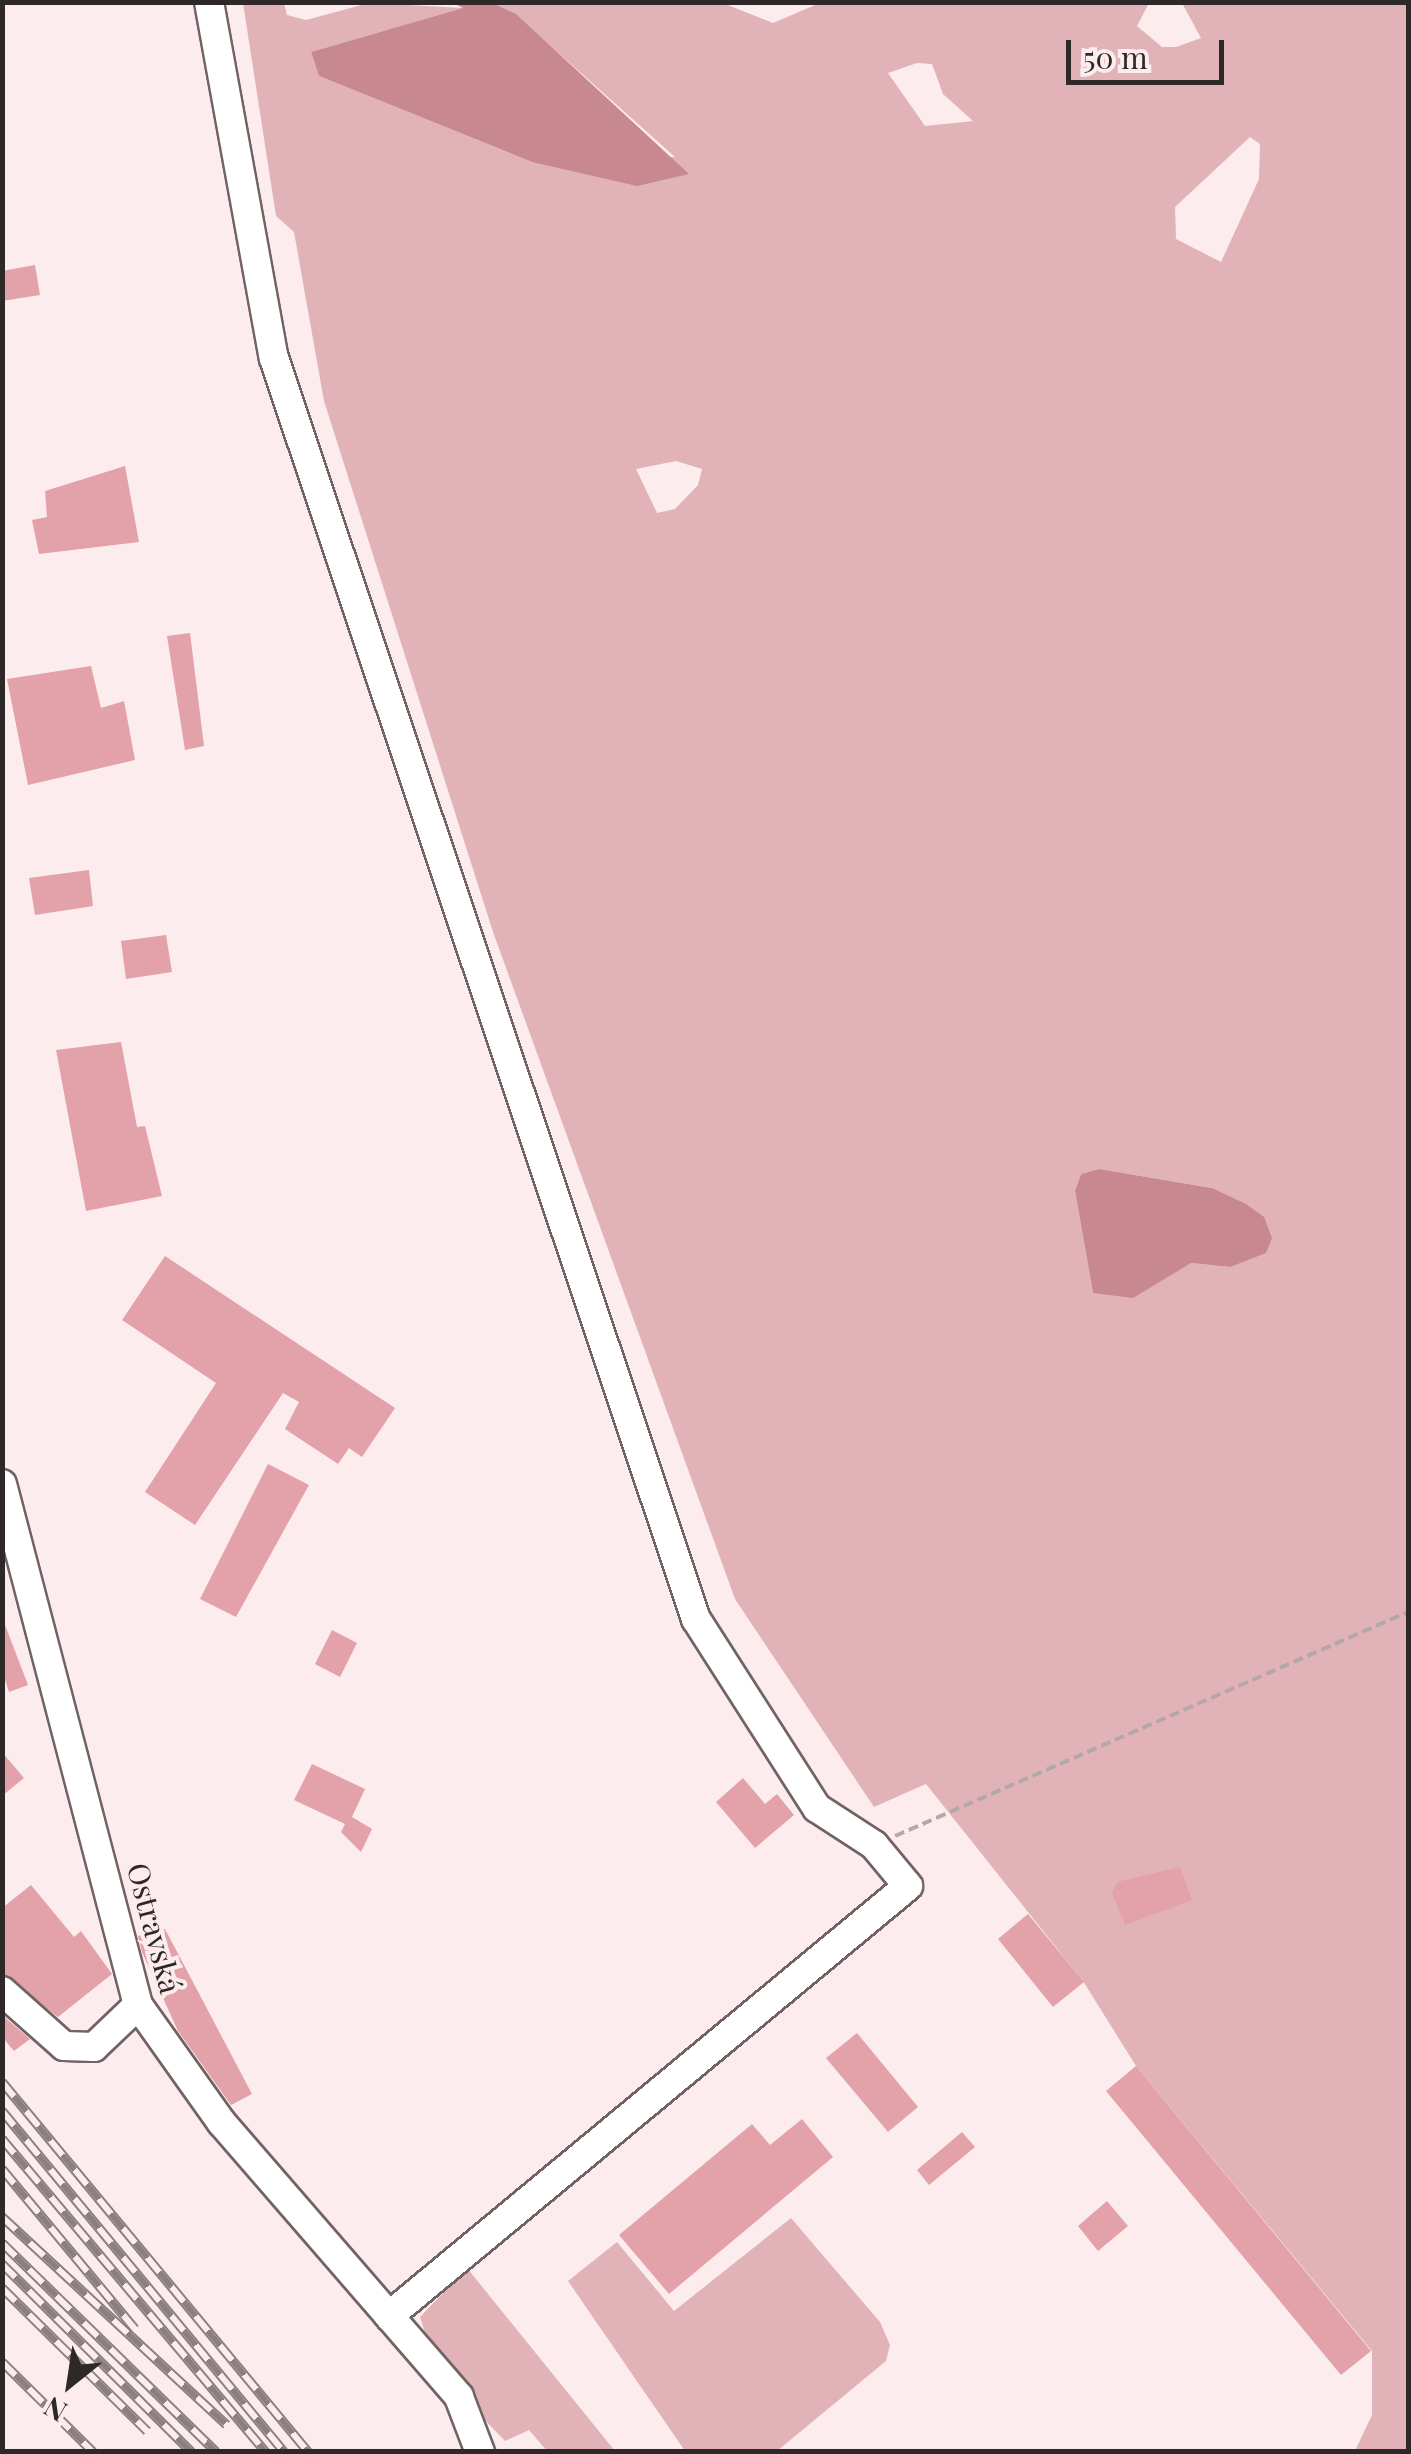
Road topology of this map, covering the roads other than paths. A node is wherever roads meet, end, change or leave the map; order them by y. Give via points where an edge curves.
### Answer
1 (210, 2) edge
2 (2, 1484) edge
3 (2, 1991) edge
4 (138, 2006) junction
5 (389, 2316) junction
6 (480, 2452) edge

1 - 5 street via 274,358 696,1618 817,1808 874,1845 908,1886
2 - 4 street, Ostravská
3 - 4 street via 64,2046 94,2047
4 - 5 street, Ostravská via 222,2123
5 - 6 street, Ostravská via 459,2396

